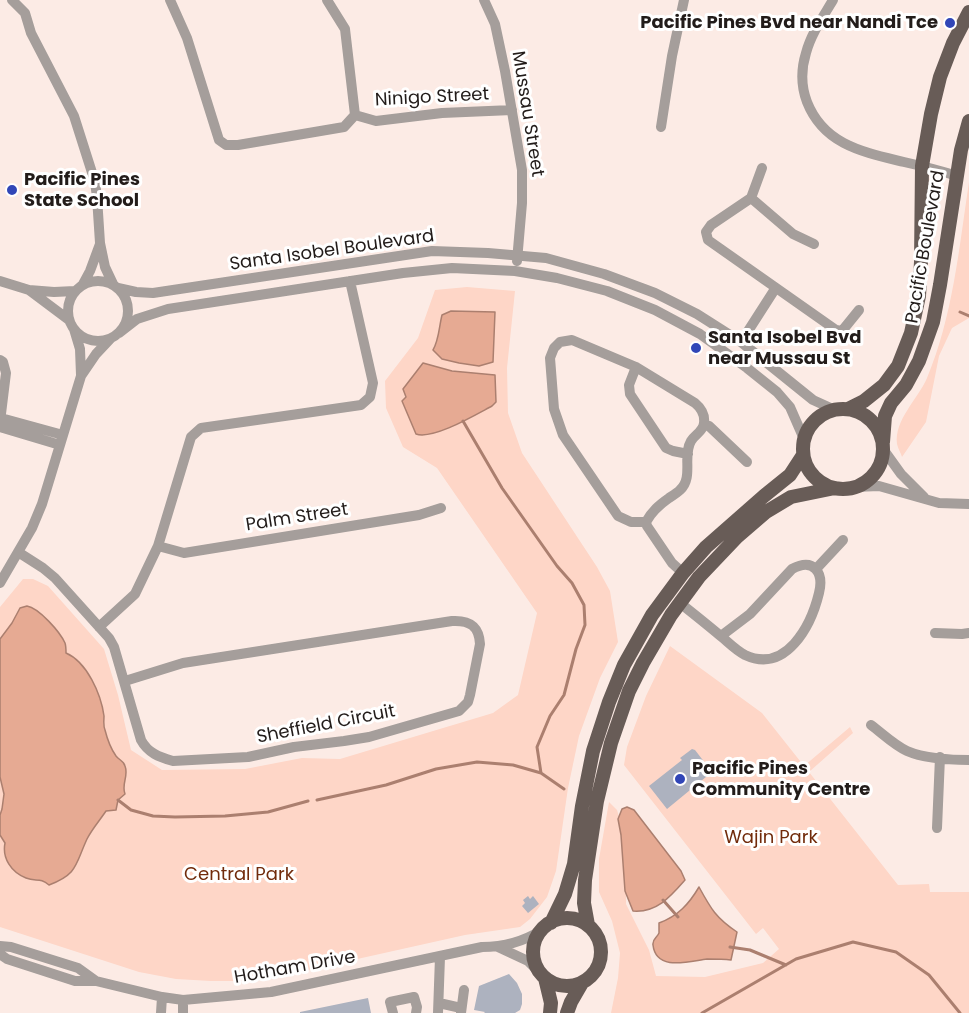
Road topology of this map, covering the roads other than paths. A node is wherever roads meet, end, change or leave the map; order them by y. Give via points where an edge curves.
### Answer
1 (12, 0) edge
2 (170, 0) edge
3 (327, 0) edge
4 (484, 0) edge
5 (684, 0) edge
6 (833, 0) edge
7 (969, 12) edge
8 (512, 110) junction
9 (355, 115) junction
10 (969, 121) edge
11 (661, 127) dead end
12 (922, 166) junction
13 (762, 168) dead end
14 (957, 176) junction
15 (751, 198) junction
16 (100, 243) junction
17 (814, 244) dead end
18 (518, 256) junction
19 (515, 271) junction
20 (0, 281) edge
21 (351, 281) junction
22 (115, 286) junction
23 (79, 288) junction
24 (775, 289) junction
25 (29, 290) junction
26 (859, 310) dead end
27 (71, 325) junction
28 (115, 336) junction
29 (741, 342) junction
30 (0, 360) edge
31 (636, 367) junction
32 (81, 376) junction
33 (841, 409) junction
34 (0, 422) edge
35 (704, 425) junction
36 (804, 439) junction
37 (62, 440) junction
38 (883, 446) junction
39 (688, 454) junction
40 (803, 455) junction
41 (747, 462) dead end
42 (855, 487) junction
43 (835, 488) junction
44 (925, 498) junction
45 (969, 504) edge
46 (441, 508) dead end
47 (646, 522) junction
48 (843, 540) dead end
49 (159, 546) junction
50 (18, 552) junction
51 (816, 570) junction
52 (682, 573) junction
53 (0, 574) edge
54 (0, 583) edge
55 (680, 603) junction
56 (99, 627) junction
57 (935, 633) dead end
58 (969, 633) edge
59 (721, 636) junction
60 (125, 681) junction
61 (871, 725) dead end
62 (940, 758) junction
63 (969, 760) edge
64 (937, 828) dead end
65 (546, 926) junction
66 (588, 926) junction
67 (0, 946) edge
68 (498, 947) junction
69 (0, 954) edge
70 (440, 957) junction
71 (543, 975) junction
72 (96, 981) junction
73 (582, 983) junction
74 (464, 990) dead end
75 (162, 997) junction
76 (183, 1000) junction
77 (438, 1008) edge
78 (461, 1010) edge
79 (161, 1013) edge
80 (183, 1013) edge
81 (393, 1013) edge
82 (416, 1013) edge
83 (550, 1013) edge
84 (567, 1013) edge

1 - 16 street via 25,13 31,33 74,116 95,182
2 - 9 street via 187,38 219,140 226,145 344,128
3 - 9 street via 345,29
4 - 8 street, Mussau Street via 495,24
5 - 11 street
6 - 12 street via 810,40 803,66 804,93 814,116 846,144
7 - 12 main road via 940,77
8 - 9 street, Ninigo Street via 376,121
8 - 18 street, Mussau Street via 522,170
10 - 14 main road, Pacific Boulevard
12 - 14 street
12 - 33 main road via 919,296 911,333 898,366 884,386 864,401
13 - 15 street
14 - 38 main road, Pacific Boulevard via 933,322 919,361 885,416
15 - 17 street via 793,234
15 - 24 street via 711,225 706,232 708,240
16 - 22 street via 105,267
16 - 23 street
18 - 19 street, Mussau Street
18 - 22 street, Santa Isobel Boulevard via 432,252 153,293
18 - 29 street, Santa Isobel Boulevard via 546,258 656,293
19 - 21 street, Santa Isobel Boulevard via 452,268
19 - 36 street, Santa Isobel Boulevard via 607,291 700,334 777,392 790,407
20 - 25 street
21 - 28 street, Santa Isobel Boulevard via 168,309 137,319
21 - 49 street via 373,383 370,397 361,405 201,428 190,437
22 - 23 street via 93,281
22 - 28 street via 128,305 125,325
23 - 25 street
23 - 27 street via 70,300
24 - 26 street via 836,330 842,331
24 - 29 street
25 - 27 street
27 - 28 street via 91,340
27 - 32 street via 80,349
28 - 32 street
29 - 33 street, Santa Isobel Boulevard via 813,400
30 - 34 street via 6,373
31 - 35 street via 701,408
31 - 39 street via 630,394 666,448
31 - 47 street via 572,340 560,342 550,358 554,409 563,435 618,516 631,522
32 - 37 street
33 - 36 main road via 815,420
33 - 38 main road via 871,420
34 - 37 street
35 - 39 street via 691,441
35 - 41 street
36 - 40 main road
37 - 50 street via 33,528
38 - 42 main road via 878,469
38 - 44 street via 901,474
39 - 47 street via 687,480 681,490 660,504
40 - 43 main road via 814,477
40 - 52 main road via 790,475
42 - 43 main road
42 - 44 street via 879,486
43 - 55 main road via 790,497 766,512 699,577
44 - 45 street via 939,503
46 - 49 street, Palm Street via 419,515 184,553
47 - 52 street
48 - 51 street
49 - 56 street via 135,594
50 - 53 street
50 - 54 street
50 - 56 street, Sheffield Circuit via 55,578
51 - 59 street via 802,565 792,569 750,614
51 - 59 street via 820,574 819,594 804,632 786,651 757,659 740,652
52 - 65 main road via 652,615 609,702 591,762 574,864 565,894
55 - 59 street
55 - 66 main road via 629,691 607,755 585,880
56 - 60 street, Sheffield Circuit via 114,646
57 - 58 street
60 - 60 street, Sheffield Circuit via 183,663 452,621 466,622 478,630 480,637 470,695 459,711 369,737 248,757 173,761 153,754 141,740
61 - 62 street via 908,751
62 - 63 street
62 - 64 street
65 - 66 main road via 560,919
65 - 68 street, Hotham Drive via 527,939
65 - 71 main road via 533,951
66 - 73 main road via 596,934 601,956 598,967
67 - 72 street, Hotham Drive via 78,968
68 - 70 street, Hotham Drive
68 - 71 street via 528,961
69 - 72 street, Hotham Drive via 75,981
70 - 76 street, Hotham Drive via 271,992
70 - 77 street
71 - 73 main road via 563,986
71 - 83 main road
72 - 75 street, Hotham Drive
73 - 84 main road
74 - 78 street
75 - 76 street, Hotham Drive
75 - 79 street
76 - 80 street
77 - 78 street
81 - 82 street via 390,1002 414,996

